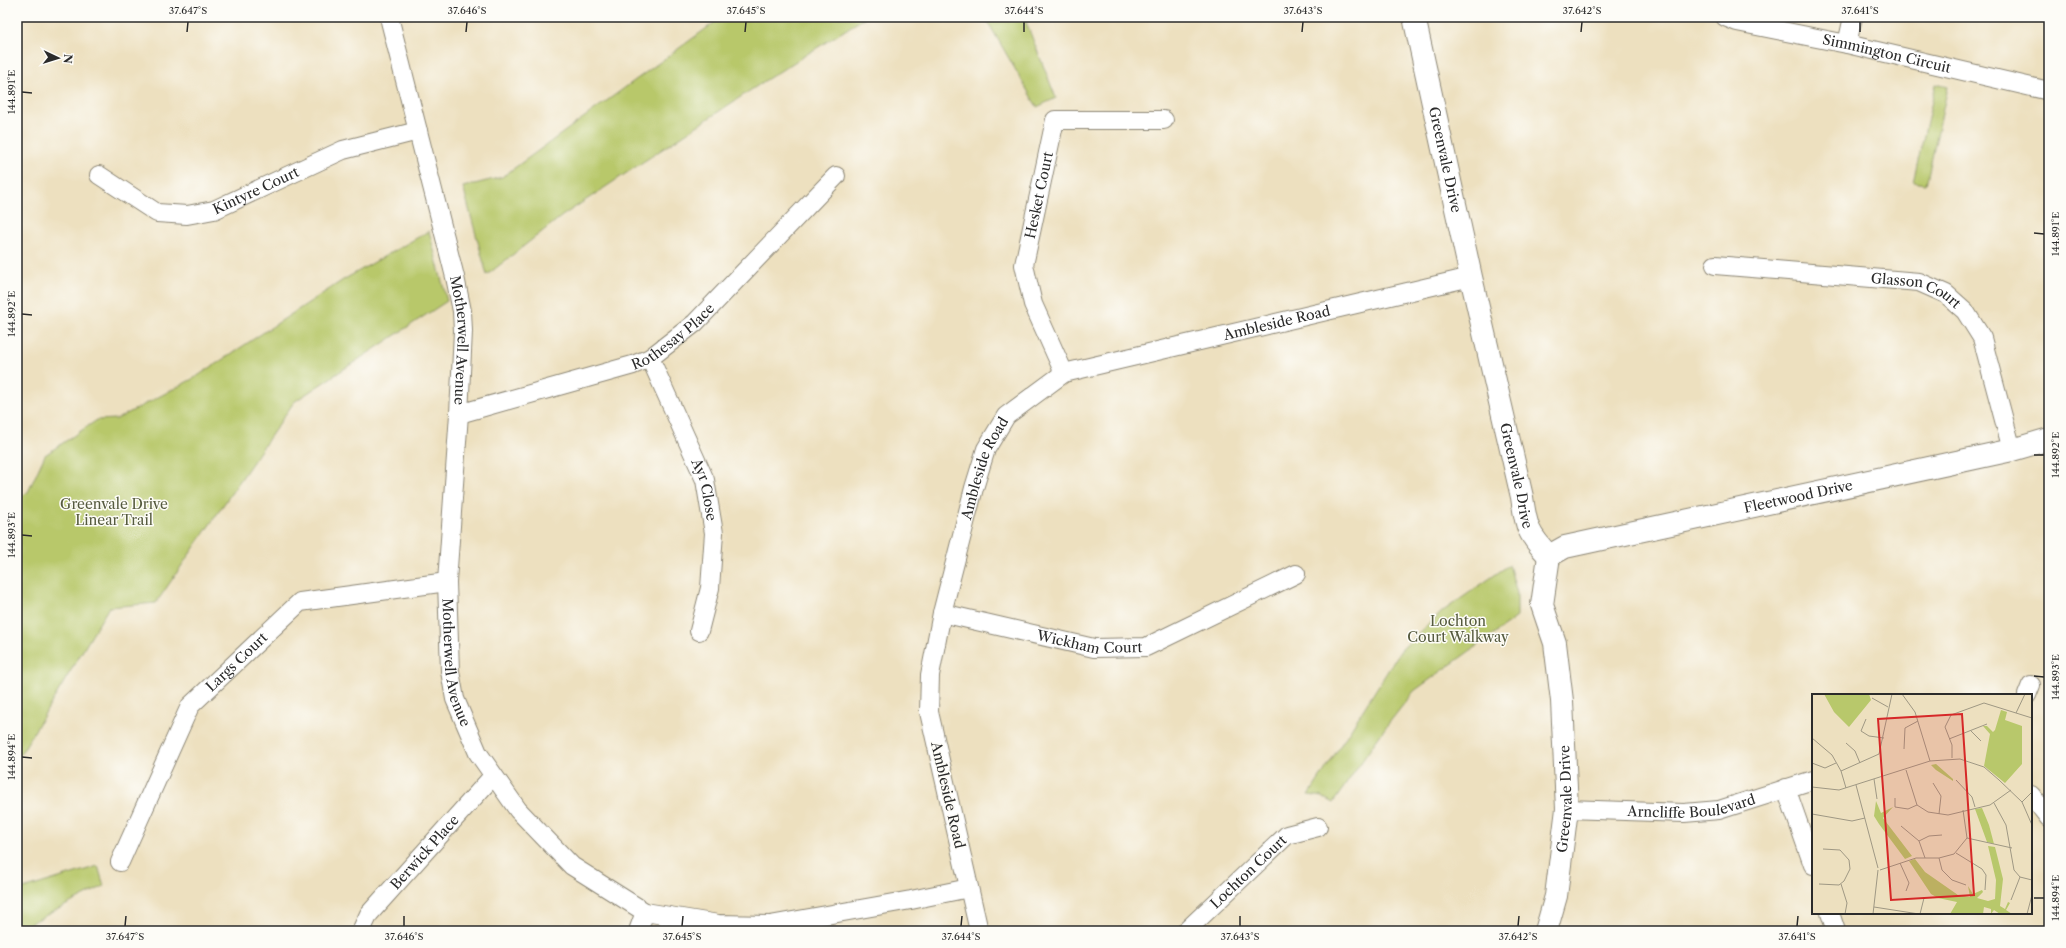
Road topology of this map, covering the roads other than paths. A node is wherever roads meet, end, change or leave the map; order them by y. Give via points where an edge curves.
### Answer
1 (389, 17) edge
2 (1414, 17) edge
3 (1725, 17) edge
4 (1854, 17) edge
5 (1847, 44) junction
6 (2049, 91) edge
7 (1164, 120) dead end
8 (418, 131) junction
9 (99, 174) dead end
10 (836, 176) dead end
11 (1715, 265) dead end
12 (1471, 277) junction
13 (650, 358) junction
14 (1064, 373) junction
15 (459, 414) junction
16 (2049, 439) edge
17 (2012, 450) junction
18 (1549, 556) junction
19 (1296, 574) dead end
20 (447, 582) junction
21 (942, 613) junction
22 (699, 631) dead end
23 (493, 776) junction
24 (1812, 780) edge
25 (1786, 788) junction
26 (2032, 796) edge
27 (1567, 810) junction
28 (2049, 818) edge
29 (1318, 827) dead end
30 (120, 862) dead end
31 (1812, 862) edge
32 (969, 888) junction
33 (645, 912) junction
34 (1830, 914) edge
35 (361, 931) edge
36 (638, 931) edge
37 (979, 931) edge
38 (1186, 931) edge
39 (1546, 931) edge
40 (1836, 931) edge

1 - 8 street, Motherwell Avenue
2 - 12 street, Greenvale Drive
3 - 5 street, Simmington Circuit via 1737,22
4 - 5 street
5 - 6 street, Simmington Circuit
7 - 14 street, Hesket Court via 1055,120 1024,265 1033,304
8 - 9 street, Kintyre Court via 343,150 214,210 187,215 157,213
8 - 15 street, Motherwell Avenue via 462,311
10 - 13 street, Rothesay Place via 695,323
11 - 17 street, Glasson Court via 1919,282 1946,294 1965,311 1982,338
12 - 14 street, Ambleside Road
12 - 18 street, Greenvale Drive via 1522,497 1525,524 1535,541
13 - 15 street, Rothesay Place
13 - 22 street, Ayr Close via 705,480 714,533 710,588
14 - 21 street, Ambleside Road via 1006,416 986,449
15 - 20 street, Motherwell Avenue
16 - 17 street, Fleetwood Drive
17 - 18 street, Fleetwood Drive via 1565,547
18 - 27 street, Greenvale Drive via 1542,605 1556,643 1562,701
19 - 21 street, Wickham Court via 1146,647 1094,648
20 - 23 street, Motherwell Avenue via 450,671 455,699 478,753
20 - 30 street, Largs Court via 300,602 190,706
21 - 32 street, Ambleside Road via 930,675 929,712
23 - 33 street, Motherwell Avenue via 518,810 572,866
23 - 35 street, Berwick Place via 369,914
24 - 25 street, Arncliffe Boulevard
25 - 27 street, Arncliffe Boulevard via 1719,810 1684,813
25 - 31 street
26 - 28 street
27 - 39 street, Greenvale Drive via 1556,896
29 - 38 street, Lochton Court via 1287,835
32 - 33 street, Motherwell Avenue via 770,925 718,924
32 - 37 street, Ambleside Road
33 - 36 street
34 - 40 street

